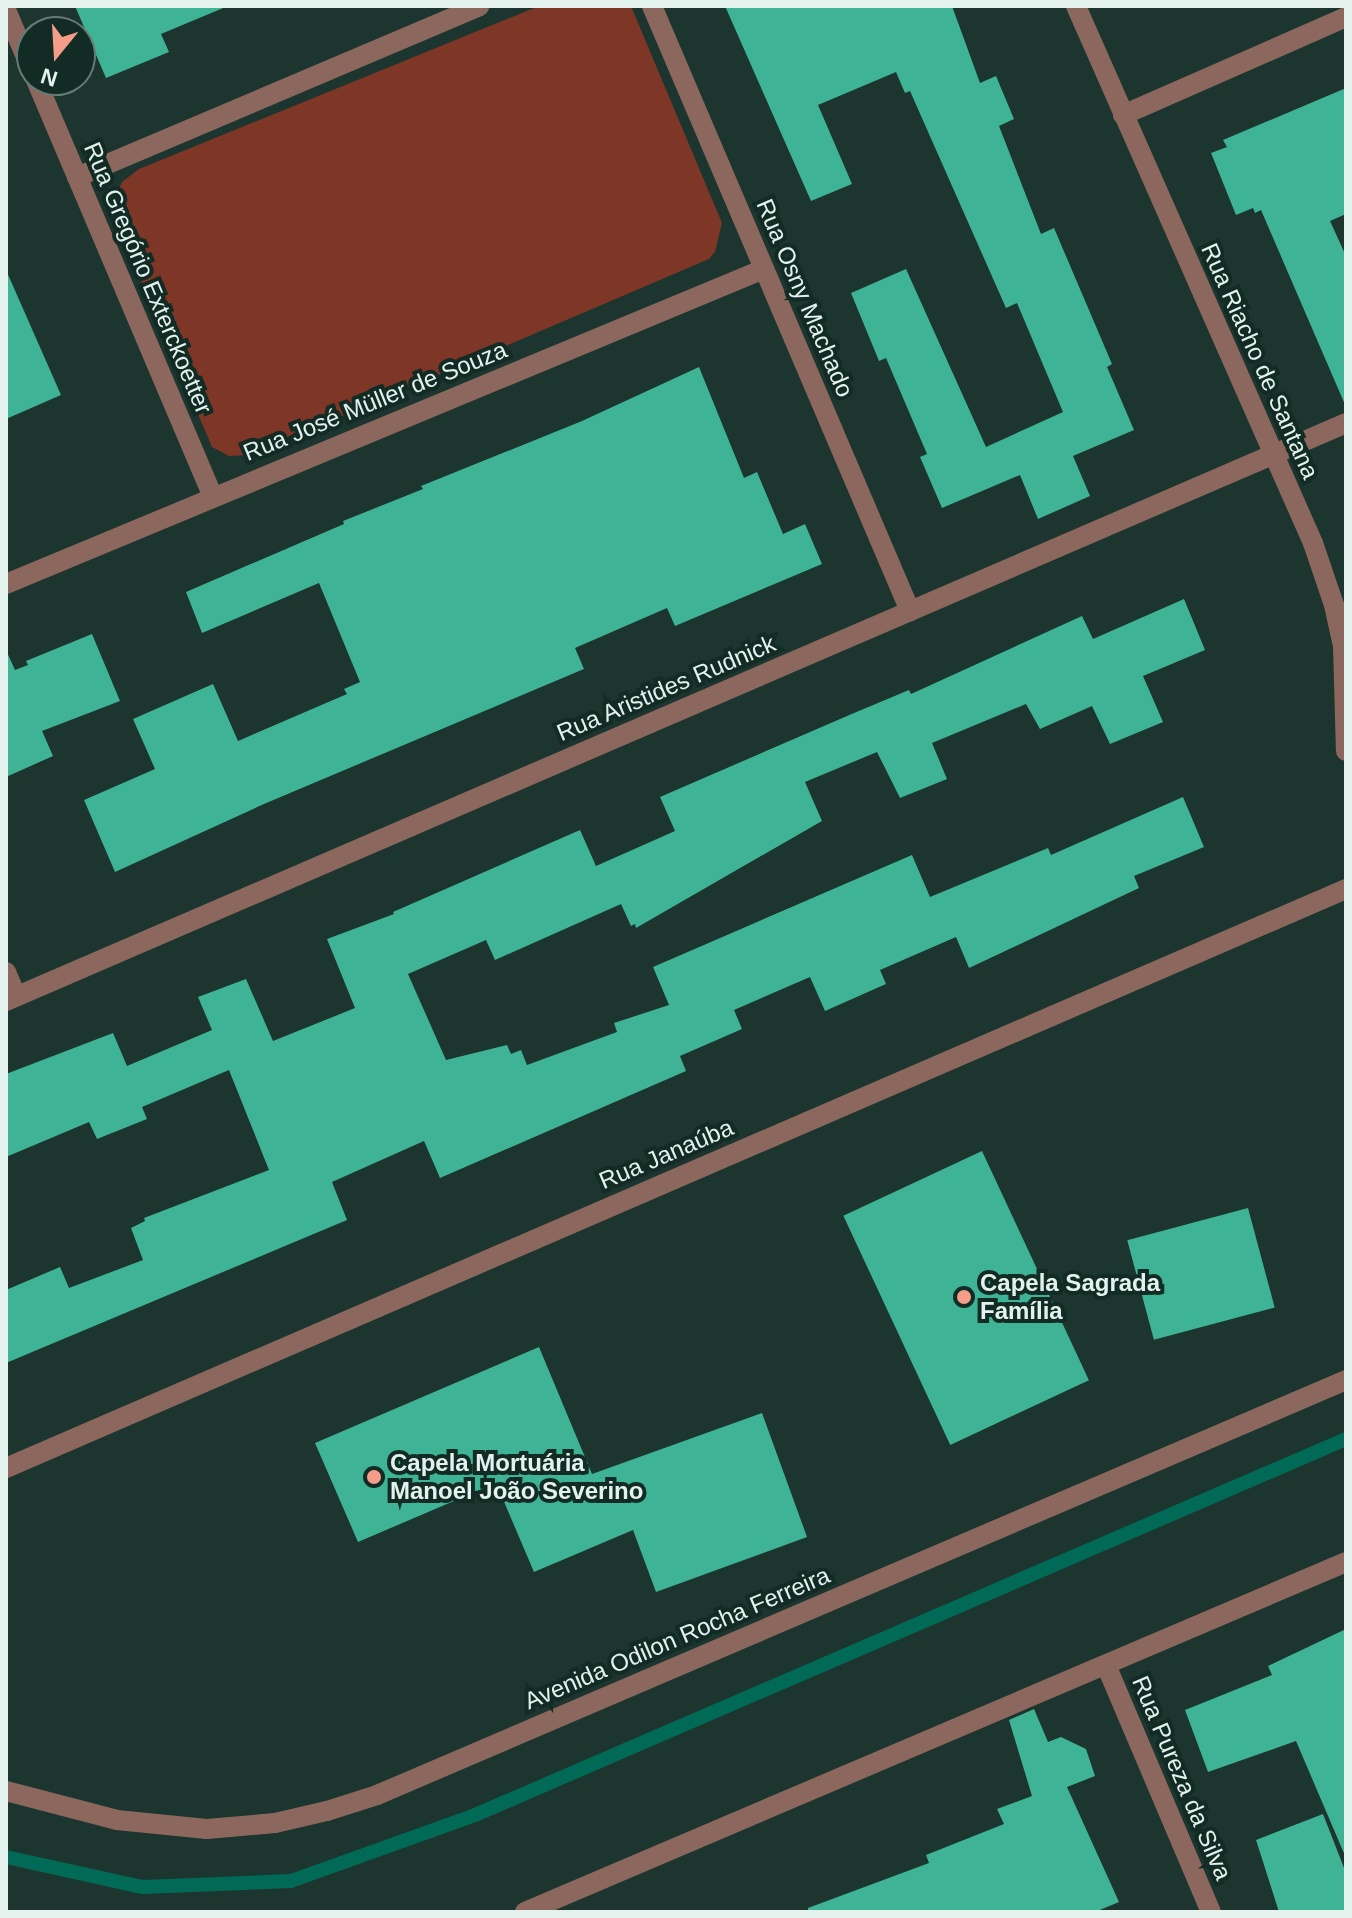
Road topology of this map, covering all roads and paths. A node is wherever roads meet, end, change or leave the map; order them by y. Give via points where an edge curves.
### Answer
1 (479, 6) edge
2 (652, 6) edge
3 (1076, 6) edge
4 (6, 10) edge
5 (1346, 17) edge
6 (16, 33) edge
7 (43, 96) edge
8 (1123, 115) junction
9 (77, 177) junction
10 (764, 269) junction
11 (1346, 423) edge
12 (1273, 454) junction
13 (213, 496) junction
14 (6, 584) edge
15 (910, 611) junction
16 (1346, 751) edge
17 (1346, 889) edge
18 (6, 972) edge
19 (11, 998) edge
20 (1346, 1380) edge
21 (6, 1468) edge
22 (1346, 1562) edge
23 (1106, 1665) junction
24 (6, 1791) edge
25 (525, 1912) edge
26 (1211, 1912) edge

1 - 9 street
2 - 10 street, Rua Osny Machado
3 - 8 street, Rua Riacho de Santana
4 - 6 street
5 - 8 street
7 - 9 street, Rua Gregório Exterckoetter
8 - 12 street, Rua Riacho de Santana
9 - 13 street, Rua Gregório Exterckoetter
10 - 13 street, Rua José Müller de Souza
10 - 15 street, Rua Osny Machado
11 - 12 street, Rua Aristides Rudnick
12 - 15 street, Rua Aristides Rudnick
12 - 16 street, Rua Riacho de Santana via 1334,605 1343,646
13 - 14 street, Rua José Müller de Souza
15 - 19 street, Rua Aristides Rudnick
17 - 21 street, Rua Janaúba
18 - 19 street
20 - 24 street, Avenida Odilon Rocha Ferreira via 377,1795 327,1811 275,1823 207,1829 117,1820
22 - 23 street
23 - 25 street
23 - 26 street, Rua Pureza da Silva

